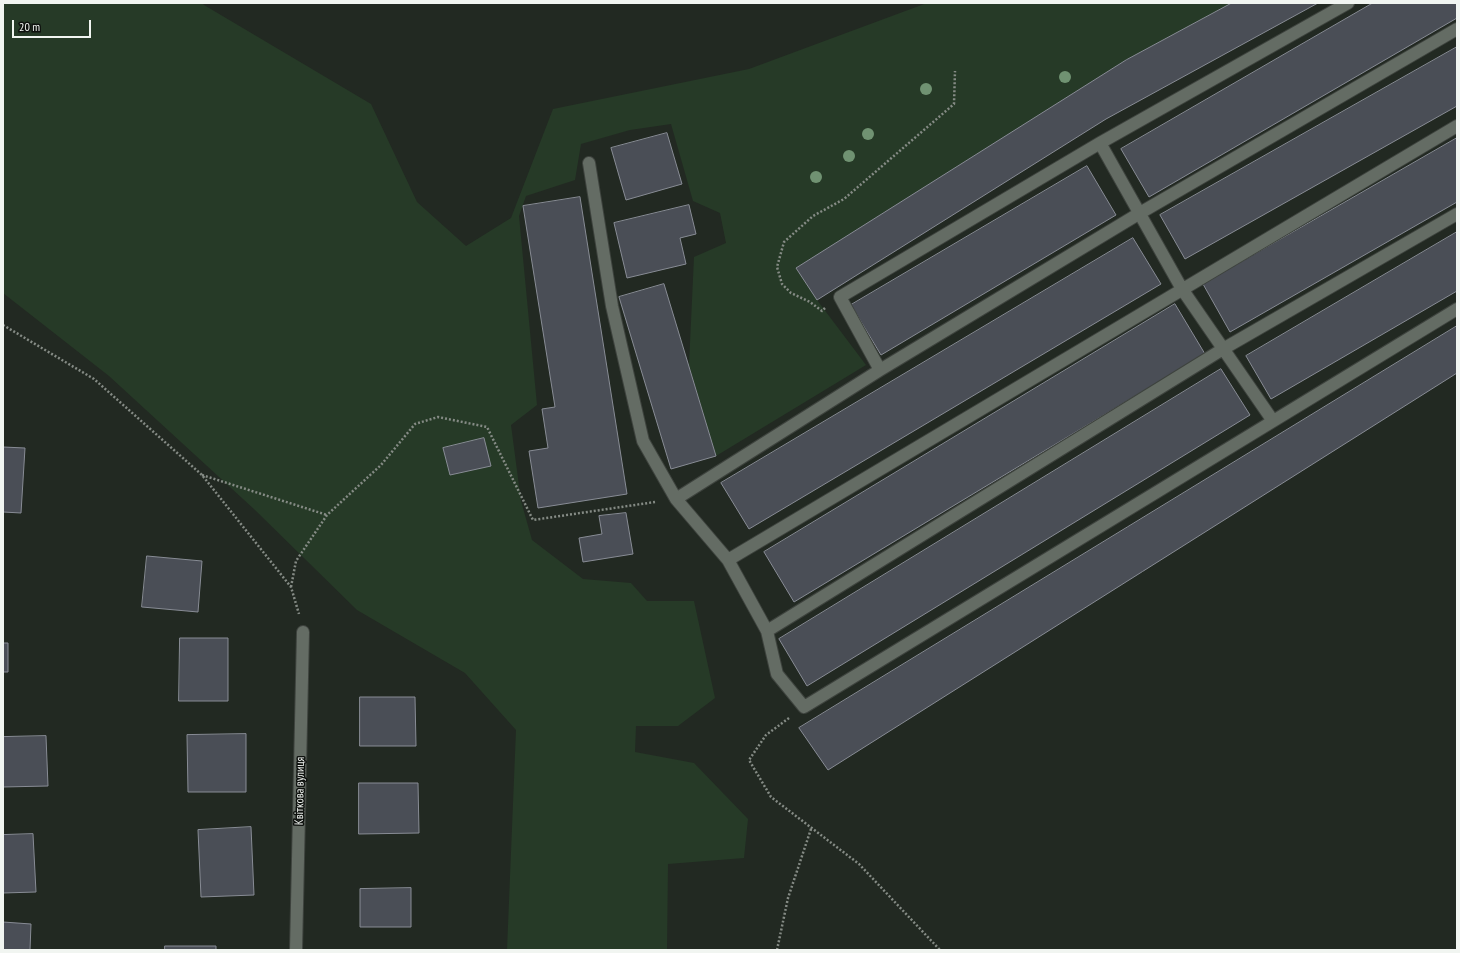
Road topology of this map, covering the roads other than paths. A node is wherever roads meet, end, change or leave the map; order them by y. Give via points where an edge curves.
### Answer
1 (1348, 3) edge
2 (1457, 29) edge
3 (1457, 126) edge
4 (1100, 143) junction
5 (589, 163) dead end
6 (1140, 214) junction
7 (1457, 214) edge
8 (1182, 289) junction
9 (1457, 309) edge
10 (1223, 349) junction
11 (880, 370) junction
12 (1273, 421) junction
13 (676, 499) junction
14 (728, 560) junction
15 (767, 631) junction
16 (303, 632) road end
17 (296, 950) edge

1 - 4 street
2 - 6 street
3 - 8 street
4 - 6 street
4 - 11 street via 840,297
5 - 13 street via 612,306 643,441
6 - 8 street
6 - 11 street
7 - 10 street
8 - 10 street
8 - 14 street
9 - 12 street
10 - 12 street
10 - 15 street
11 - 13 street
12 - 15 street via 804,707 777,674
13 - 14 street
14 - 15 street
16 - 17 street, Квіткова вулиця

